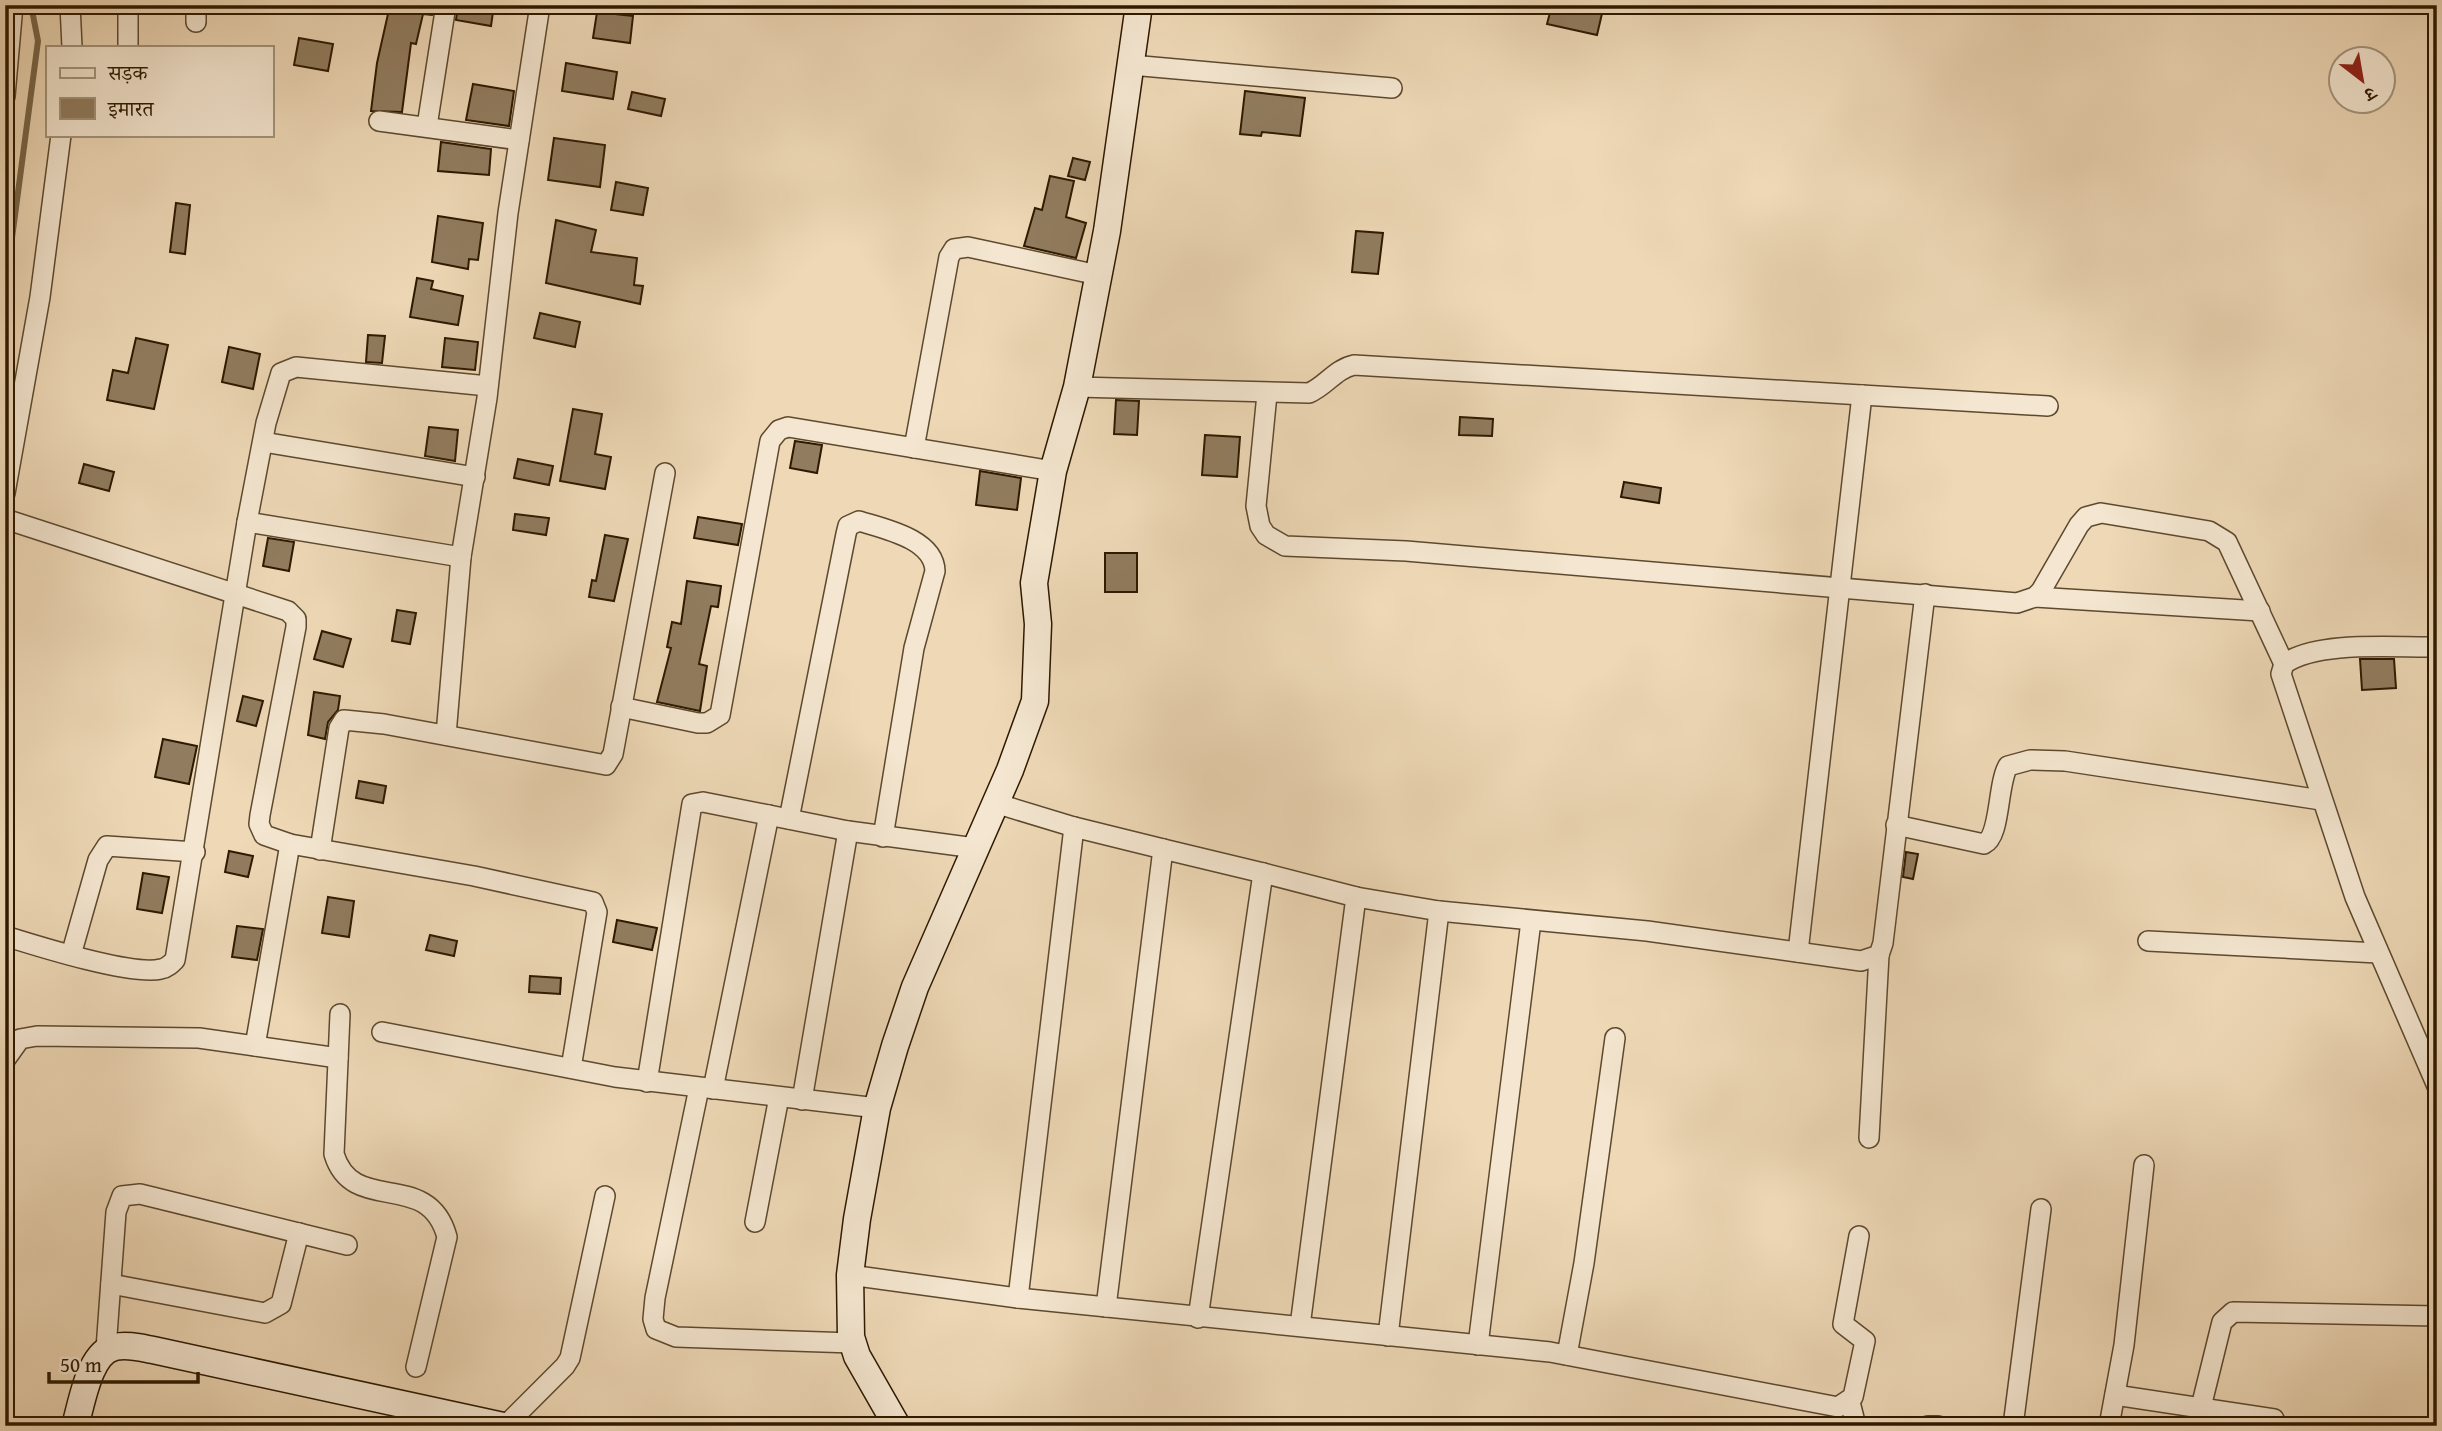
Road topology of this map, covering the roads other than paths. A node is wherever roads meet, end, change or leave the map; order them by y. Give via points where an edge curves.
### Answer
1 (13, 5) edge
2 (70, 5) edge
3 (128, 5) edge
4 (446, 5) edge
5 (540, 5) edge
6 (1139, 5) edge
7 (72, 46) edge
8 (128, 46) edge
9 (1131, 65) junction
10 (1392, 88) dead end
11 (5, 96) edge
12 (379, 121) dead end
13 (427, 126) junction
14 (61, 136) edge
15 (519, 140) junction
16 (1098, 275) junction
17 (488, 386) junction
18 (1077, 387) junction
19 (1267, 394) junction
20 (1862, 395) junction
21 (2048, 406) dead end
22 (263, 442) junction
23 (914, 448) junction
24 (1053, 471) junction
25 (665, 473) dead end
26 (475, 477) junction
27 (5, 494) edge
28 (5, 519) edge
29 (247, 522) junction
30 (461, 557) junction
31 (1839, 588) junction
32 (1925, 594) junction
33 (236, 595) junction
34 (2035, 597) junction
35 (2260, 611) junction
36 (2437, 647) edge
37 (2284, 664) junction
38 (621, 707) junction
39 (446, 735) junction
40 (2321, 800) junction
41 (995, 803) junction
42 (769, 815) junction
43 (789, 819) junction
44 (1896, 825) junction
45 (1074, 827) junction
46 (848, 831) junction
47 (883, 837) junction
48 (290, 844) junction
49 (975, 848) junction
50 (1163, 849) junction
51 (320, 850) junction
52 (195, 852) junction
53 (1263, 873) junction
54 (1356, 897) junction
55 (1438, 911) junction
56 (1531, 921) junction
57 (5, 936) edge
58 (2148, 942) dead end
59 (1798, 952) junction
60 (2378, 953) junction
61 (71, 955) junction
62 (1879, 955) junction
63 (340, 1014) dead end
64 (382, 1032) dead end
65 (1615, 1038) dead end
66 (255, 1046) junction
67 (338, 1058) junction
68 (5, 1060) edge
69 (571, 1068) junction
70 (647, 1082) junction
71 (2437, 1086) edge
72 (706, 1088) junction
73 (779, 1097) junction
74 (802, 1100) junction
75 (877, 1108) junction
76 (1869, 1138) dead end
77 (2144, 1165) dead end
78 (605, 1196) dead end
79 (2041, 1209) dead end
80 (755, 1222) dead end
81 (299, 1233) junction
82 (1859, 1236) dead end
83 (347, 1245) dead end
84 (850, 1275) junction
85 (111, 1284) junction
86 (1018, 1298) junction
87 (1106, 1307) junction
88 (2437, 1316) edge
89 (1198, 1318) junction
90 (1300, 1326) junction
91 (1388, 1336) junction
92 (853, 1343) junction
93 (1478, 1345) junction
94 (106, 1349) junction
95 (1567, 1355) junction
96 (416, 1367) dead end
97 (2115, 1395) junction
98 (1850, 1402) junction
99 (2201, 1407) junction
100 (2274, 1419) dead end
101 (75, 1426) edge
102 (504, 1426) edge
103 (897, 1426) edge
104 (1856, 1426) edge
105 (1928, 1426) edge
106 (1938, 1426) edge
107 (2013, 1426) edge
108 (2109, 1426) edge

1 - 11 street
2 - 7 street
3 - 8 street
4 - 13 street
5 - 15 street
6 - 9 street
9 - 10 street
9 - 16 street
12 - 13 street
13 - 15 street
14 - 27 street via 40,297
15 - 17 street
16 - 18 street
16 - 23 street via 968,247 954,249
17 - 22 street via 287,369 276,381
17 - 26 street
18 - 19 street
18 - 24 street
19 - 20 street via 1309,393 1336,372 1354,365
19 - 31 street via 1256,506 1266,535 1285,547 1406,551
20 - 21 street
20 - 31 street
22 - 26 street
22 - 29 street
23 - 24 street
23 - 38 street via 788,427 775,433 720,715 698,723
24 - 41 street via 1034,583 1035,701
25 - 38 street
26 - 30 street
28 - 33 street
29 - 30 street
29 - 33 street
30 - 39 street
31 - 32 street
31 - 59 street
32 - 34 street via 2017,603
32 - 44 street
33 - 48 street via 288,611 296,620 259,824 264,835
33 - 52 street
34 - 35 street
34 - 35 street via 2079,525 2086,517 2101,513 2209,531 2220,537 2232,551
35 - 37 street
36 - 37 street via 2337,649 2306,653
37 - 40 street via 2284,688
38 - 39 street via 606,765
39 - 51 street via 350,719 341,723
40 - 44 street via 2065,761 2030,760 2008,766 2003,775 1993,835 1984,845
40 - 60 street
41 - 45 street
41 - 49 street
42 - 43 street
42 - 70 street via 696,801 689,810
42 - 72 street
43 - 46 street
43 - 47 street via 846,534 848,526 859,521 924,547 935,560 914,648
44 - 62 street
45 - 50 street
45 - 86 street
46 - 47 street
46 - 74 street
47 - 49 street
48 - 51 street
48 - 66 street
49 - 75 street via 915,987
50 - 53 street
50 - 87 street
51 - 69 street via 593,902 597,912
52 - 61 street via 107,846 97,860
52 - 61 street via 178,954 168,967 146,970
53 - 54 street
53 - 89 street
54 - 55 street
54 - 90 street
55 - 56 street
55 - 91 street
56 - 59 street
56 - 93 street
57 - 61 street
58 - 60 street
59 - 62 street via 1861,961
60 - 71 street
62 - 76 street
63 - 67 street
64 - 69 street
65 - 95 street
66 - 67 street
66 - 68 street via 199,1038 37,1036 20,1039
67 - 96 street via 334,1154 340,1172 367,1189 398,1192 427,1205 443,1223 447,1237
69 - 70 street
70 - 72 street
72 - 73 street
72 - 92 street via 655,1298 656,1329 676,1337
73 - 74 street
73 - 80 street
74 - 75 street
75 - 84 street
77 - 97 street
78 - 102 street via 570,1358
79 - 107 street
81 - 83 street
81 - 85 street via 281,1304 273,1312
81 - 85 street via 128,1194 119,1200 116,1212
82 - 98 street via 1843,1324 1865,1341
84 - 86 street
84 - 92 street
85 - 94 street
86 - 87 street
87 - 89 street
88 - 99 street via 2233,1312 2222,1322
89 - 90 street
90 - 91 street
91 - 93 street
92 - 103 street
93 - 95 street
94 - 101 street via 96,1360
94 - 102 street via 153,1350
95 - 98 street via 1838,1407
97 - 99 street
97 - 108 street
98 - 104 street
99 - 100 street
105 - 106 street

